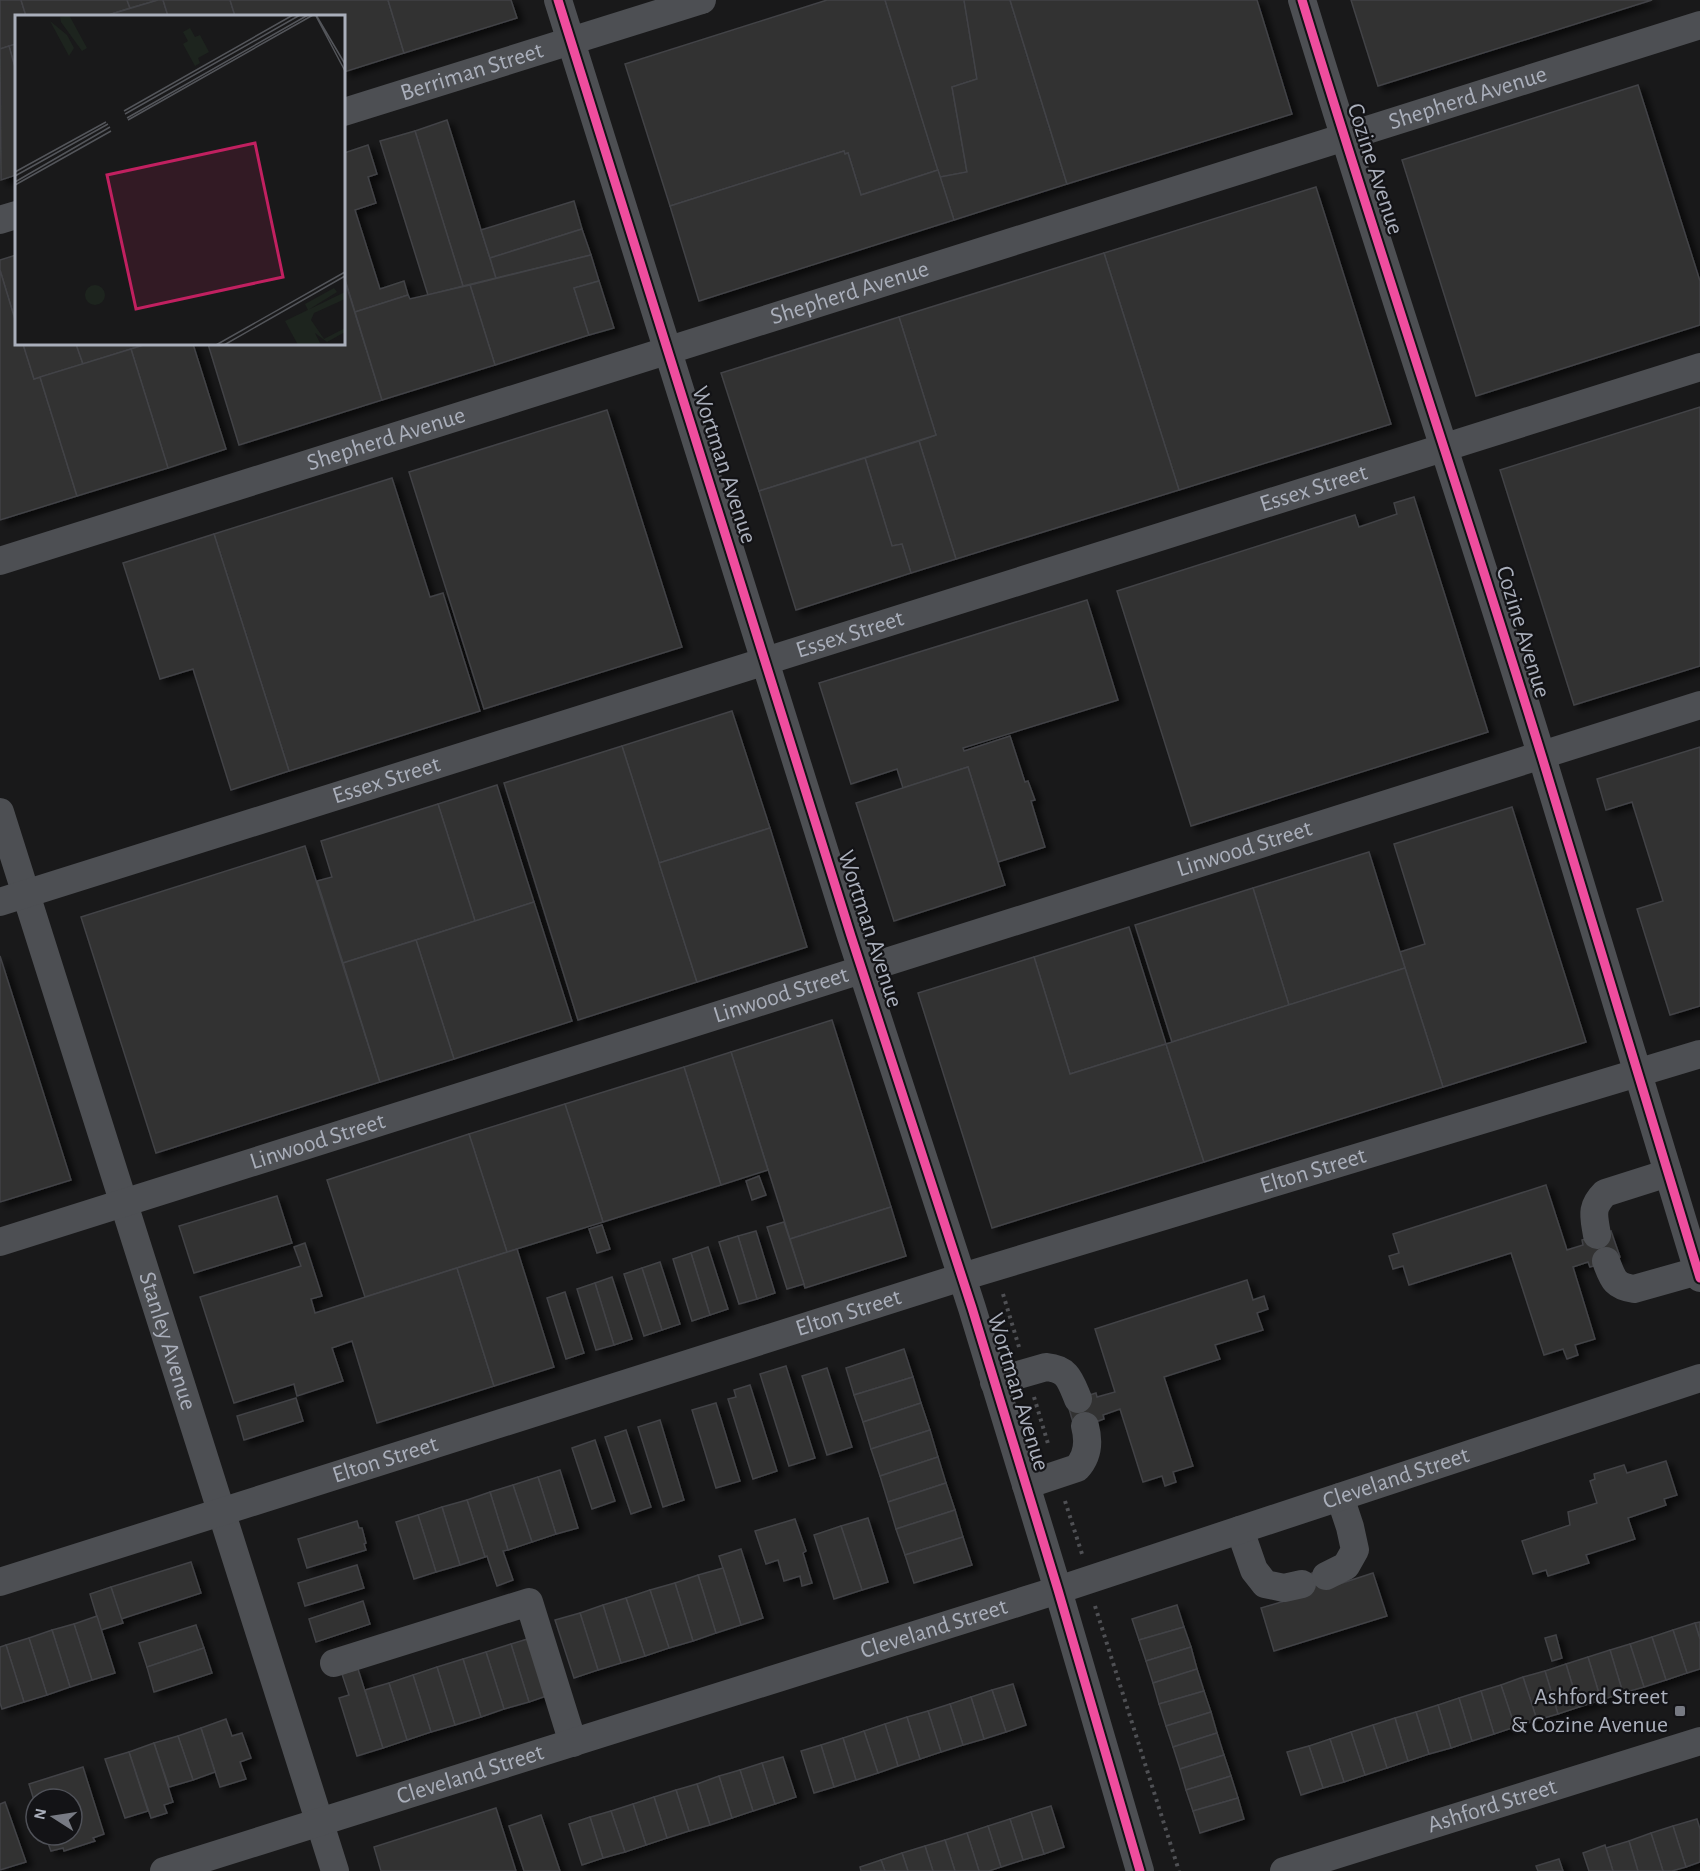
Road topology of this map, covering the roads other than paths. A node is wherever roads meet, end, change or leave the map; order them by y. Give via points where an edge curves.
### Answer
1 (558, 0) edge
2 (702, 0) edge
3 (1302, 0) edge
4 (1700, 25) edge
5 (571, 41) junction
6 (345, 112) edge
7 (1344, 138) junction
8 (15, 215) edge
9 (0, 220) edge
10 (667, 351) junction
11 (1700, 367) edge
12 (1445, 448) junction
13 (0, 561) edge
14 (765, 661) junction
15 (1700, 705) edge
16 (1542, 756) junction
17 (0, 812) edge
18 (13, 898) edge
19 (862, 970) junction
20 (1700, 1054) edge
21 (1638, 1073) junction
22 (1668, 1173) junction
23 (123, 1203) junction
24 (0, 1242) edge
25 (1699, 1275) edge
26 (962, 1277) junction
27 (1700, 1378) edge
28 (994, 1382) junction
29 (1026, 1485) junction
30 (1340, 1497) junction
31 (222, 1513) junction
32 (1240, 1530) junction
33 (0, 1582) edge
34 (1058, 1590) junction
35 (334, 1663) dead end
36 (1700, 1741) edge
37 (573, 1743) junction
38 (319, 1822) junction
39 (164, 1871) edge
40 (335, 1871) edge
41 (1140, 1871) edge
42 (1284, 1871) edge

1 - 5 street, Wortman Avenue
2 - 5 street, Berriman Street
3 - 7 street, Cozine Avenue
4 - 7 street, Shepherd Avenue
5 - 6 street, Berriman Street
5 - 10 street, Wortman Avenue
7 - 10 street, Shepherd Avenue
7 - 12 street, Cozine Avenue
8 - 9 street
10 - 13 street, Shepherd Avenue
10 - 14 street, Wortman Avenue
11 - 12 street, Essex Street
12 - 14 street, Essex Street
12 - 16 street, Cozine Avenue
14 - 18 street, Essex Street
14 - 19 street, Wortman Avenue
15 - 16 street, Linwood Street
16 - 19 street, Linwood Street
16 - 21 street, Cozine Avenue
17 - 18 street, Stanley Avenue
18 - 23 street, Stanley Avenue
19 - 23 street, Linwood Street
19 - 26 street, Wortman Avenue
20 - 21 street, Elton Street
21 - 22 street, Cozine Avenue
21 - 26 street, Elton Street
22 - 25 street, Cozine Avenue
22 - 25 street via 1605,1193 1593,1211 1602,1248 1614,1281 1624,1287 1634,1289
23 - 24 street, Linwood Street
23 - 31 street, Stanley Avenue
26 - 28 street, Wortman Avenue
26 - 31 street, Elton Street
27 - 30 street, Cleveland Street
28 - 29 street, Wortman Avenue
28 - 29 street via 1046,1367 1060,1371 1068,1375 1081,1412 1088,1436 1082,1462 1077,1468
29 - 34 street, Wortman Avenue
30 - 32 street, Cleveland Street
30 - 32 street via 1355,1550 1346,1566 1314,1580 1284,1588 1265,1584 1254,1570
31 - 33 street, Elton Street
31 - 38 street, Stanley Avenue
32 - 34 street, Cleveland Street
34 - 37 street, Cleveland Street
34 - 41 street, Wortman Avenue
35 - 37 street via 529,1602
36 - 42 street, Ashford Street
37 - 38 street, Cleveland Street
38 - 39 street, Cleveland Street
38 - 40 street, Stanley Avenue

